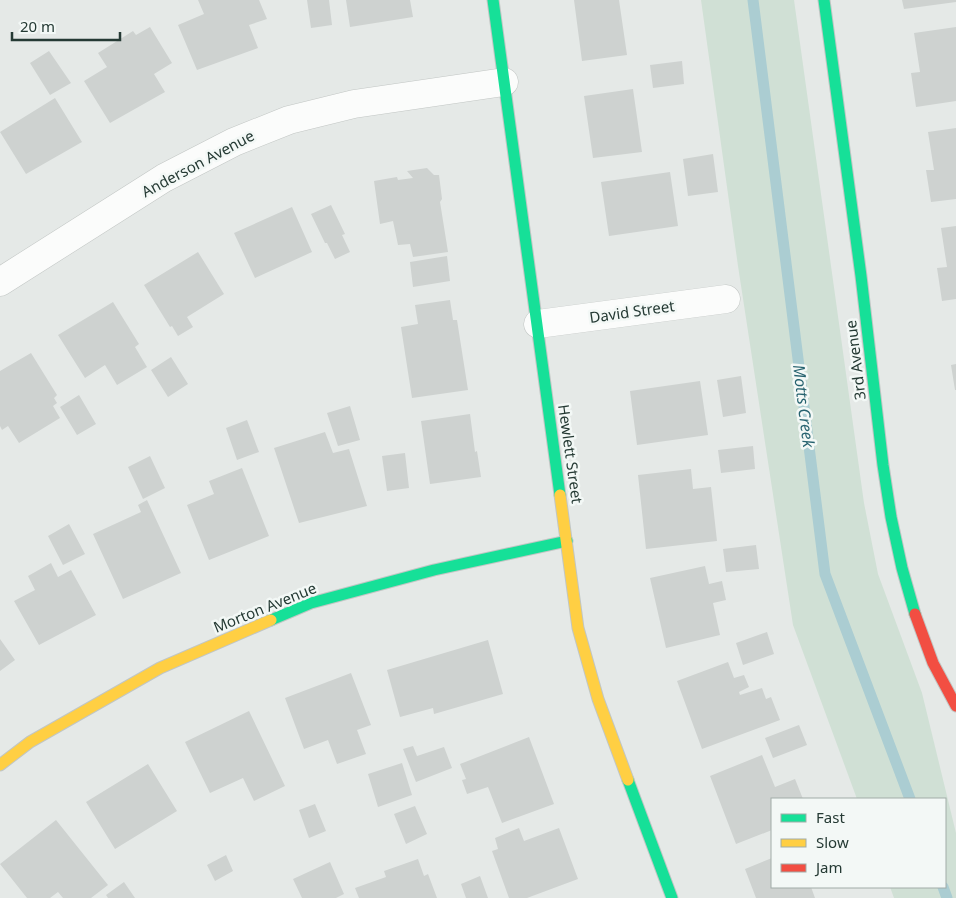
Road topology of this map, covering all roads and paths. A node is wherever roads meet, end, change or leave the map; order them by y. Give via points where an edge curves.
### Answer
1 (493, 0) edge
2 (824, 0) edge
3 (504, 82) junction
4 (0, 282) edge
5 (726, 299) dead end
6 (538, 324) junction
7 (567, 541) junction
8 (956, 706) edge
9 (0, 765) edge
10 (672, 898) edge

1 - 3 street, Hewlett Street
2 - 8 street, 3rd Avenue via 890,512 911,604 931,660
3 - 4 street, Anderson Avenue via 354,104 289,120 234,142 164,178
3 - 6 street, Hewlett Street
5 - 6 street, David Street
6 - 7 street, Hewlett Street
7 - 9 street, Morton Avenue via 434,570 311,603 160,668 30,742
7 - 10 street, Hewlett Street via 578,628 598,699

